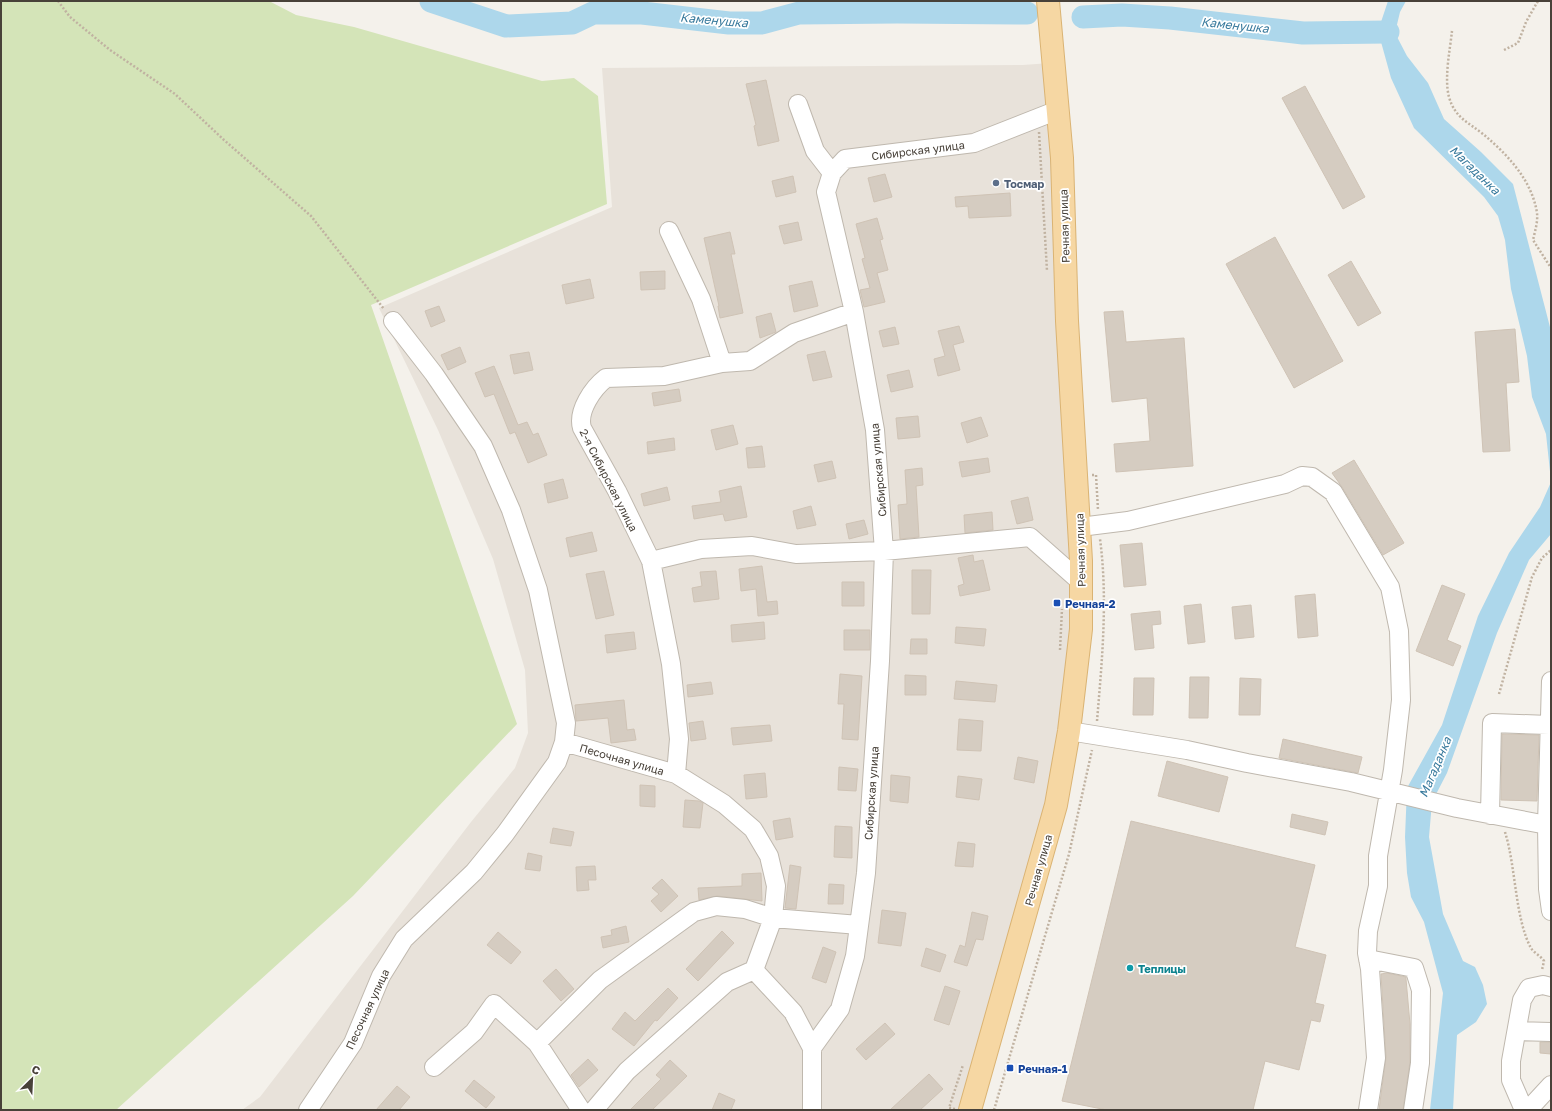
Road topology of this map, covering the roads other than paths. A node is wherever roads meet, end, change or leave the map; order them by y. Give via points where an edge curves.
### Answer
1 (1048, 1) edge
2 (798, 104) dead end
3 (1058, 110) junction
4 (832, 173) junction
5 (668, 231) dead end
6 (854, 312) junction
7 (393, 321) road end
8 (722, 363) junction
9 (1080, 527) junction
10 (884, 551) junction
11 (650, 561) junction
12 (1082, 583) junction
13 (1551, 681) edge
14 (1549, 725) junction
15 (1069, 731) junction
16 (564, 742) junction
17 (676, 774) junction
18 (1391, 793) junction
19 (1498, 816) junction
20 (1547, 825) junction
21 (1551, 911) edge
22 (773, 918) junction
23 (859, 925) junction
24 (1368, 959) junction
25 (754, 970) junction
26 (1551, 987) edge
27 (1517, 1031) junction
28 (1551, 1032) edge
29 (537, 1043) junction
30 (812, 1048) junction
31 (434, 1067) dead end
32 (1551, 1085) edge
33 (308, 1110) edge
34 (582, 1110) edge
35 (594, 1110) edge
36 (812, 1110) edge
37 (970, 1110) edge
38 (1368, 1110) edge
39 (1413, 1110) edge
40 (1524, 1110) edge
41 (1528, 1110) edge

1 - 3 main road, Речная улица
2 - 4 street via 815,151
3 - 4 street, Сибирская улица via 974,143 845,160
3 - 9 main road, Речная улица via 1067,321
4 - 6 street, Сибирская улица via 826,192
5 - 8 street via 701,299
6 - 8 street, 2-я Сибирская улица via 794,333 750,361
6 - 10 street, Сибирская улица via 875,430
7 - 16 street via 434,374 483,446 511,510 538,590 566,723
8 - 11 street, 2-я Сибирская улица via 664,376 606,378 591,394 581,415 582,428 617,491
9 - 12 main road, Речная улица
9 - 18 street via 1128,521 1220,500 1285,484 1302,476 1312,477 1333,492 1390,587 1395,608 1399,631 1401,700
10 - 11 street via 796,554 752,546 701,549
10 - 12 street via 1030,538
10 - 23 street, Сибирская улица via 866,873
11 - 17 street, 2-я Сибирская улица via 671,664 679,738
12 - 15 main road, Речная улица via 1079,652
13 - 14 street
14 - 19 street via 1492,723
14 - 20 street
15 - 18 street via 1187,750 1351,782
15 - 37 main road, Речная улица via 1049,833
16 - 17 street, Песочная улица
16 - 33 street, Песочная улица via 557,762 505,834 474,872 404,939 382,976 353,1043
17 - 22 street, Песочная улица via 724,804 753,829 769,856 776,886
18 - 19 street
18 - 24 street via 1378,856 1378,886 1368,932
19 - 20 street
20 - 21 street via 1548,902
22 - 23 street
22 - 25 street, Песочная улица
22 - 29 street via 745,909 716,906 694,912 600,980
23 - 30 street, Сибирская улица via 855,956 840,1009
24 - 38 street via 1376,1058
24 - 39 street via 1414,968 1421,990 1420,1062
25 - 30 street via 793,1012
25 - 35 street via 728,982 644,1055
26 - 27 street via 1543,985 1528,988 1522,1000
27 - 28 street
27 - 40 street via 1511,1061 1512,1080
29 - 31 street via 494,1004 474,1032
29 - 34 street
30 - 36 street
32 - 41 street

